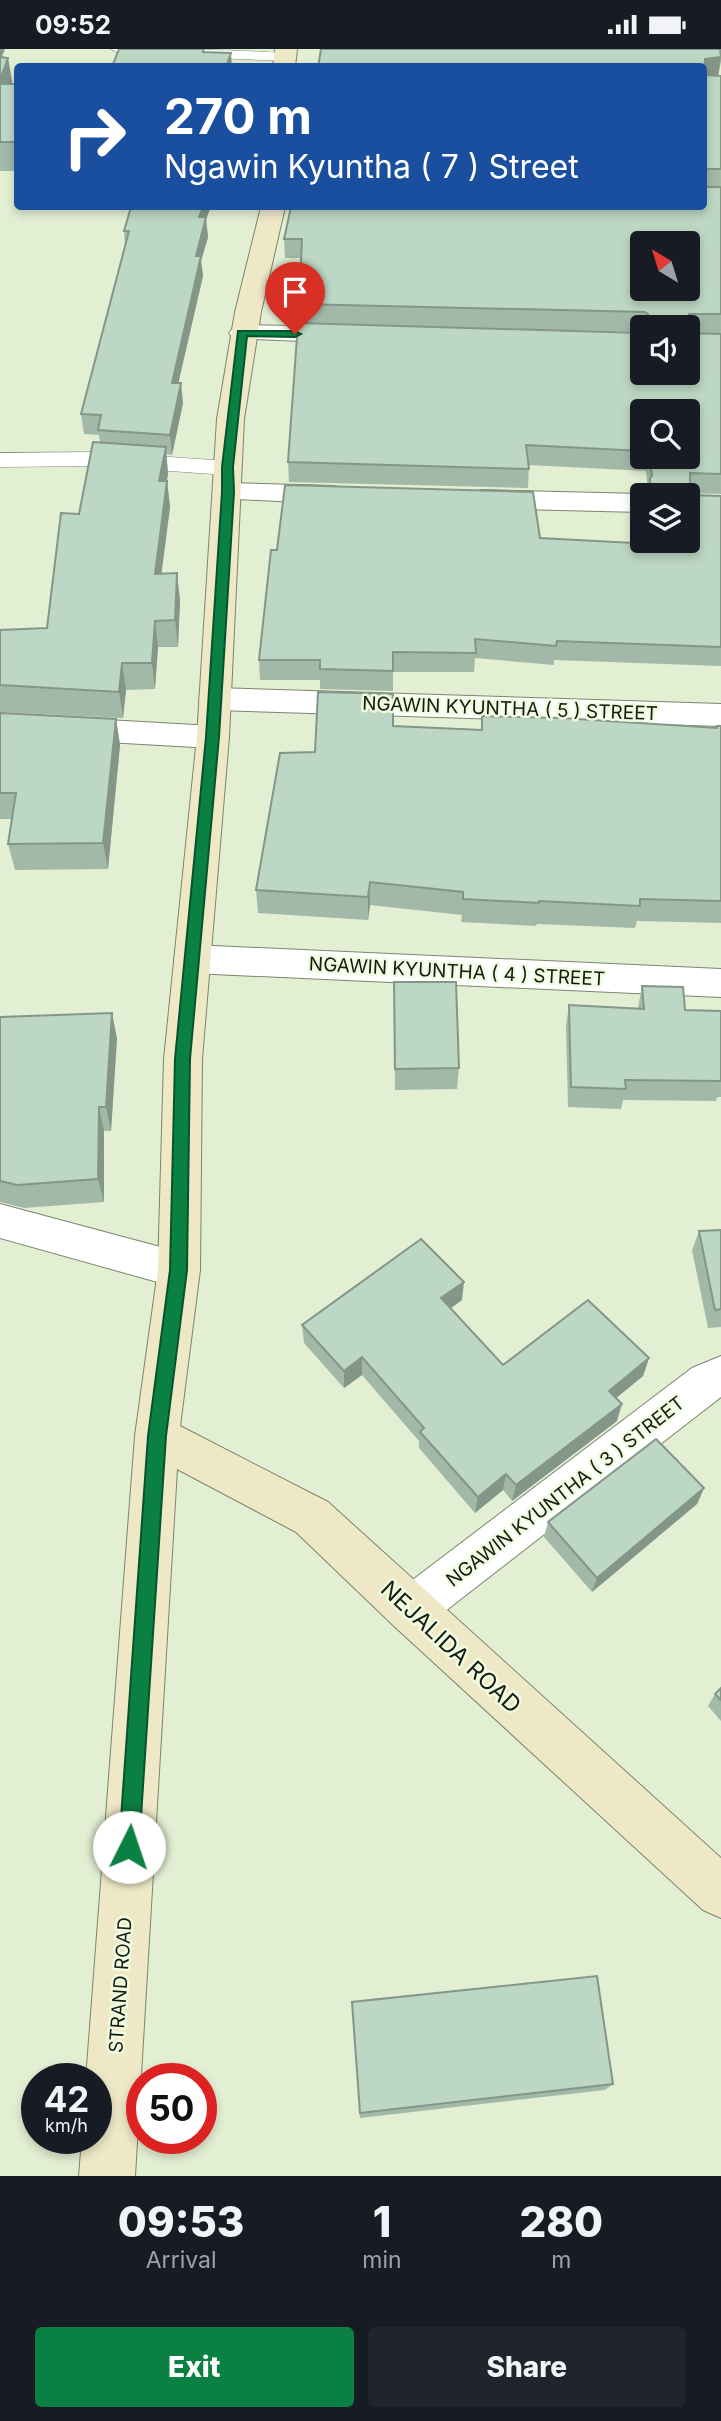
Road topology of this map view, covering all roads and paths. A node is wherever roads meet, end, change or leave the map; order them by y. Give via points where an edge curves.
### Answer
1 (120, 49) edge
2 (285, 57) edge
3 (271, 210) edge
4 (242, 333) junction
5 (366, 336) edge
6 (0, 460) edge
7 (228, 480) junction
8 (366, 496) edge
9 (449, 498) edge
10 (630, 503) edge
11 (721, 715) edge
12 (214, 718) junction
13 (0, 725) edge
14 (192, 959) junction
15 (721, 983) edge
16 (0, 1221) edge
17 (179, 1270) junction
18 (721, 1375) edge
19 (157, 1436) junction
20 (410, 1610) junction
21 (721, 1892) edge
22 (107, 2176) edge

1 - 2 lane
3 - 4 main road, STRAND ROAD
4 - 5 street
4 - 7 main road, STRAND ROAD
6 - 7 lane via 99,459
7 - 8 street
7 - 12 main road, STRAND ROAD
9 - 10 street
11 - 12 street, NGAWIN KYUNTHA ( 5 ) STREET
12 - 13 street, NGAWIN KYUNTHA ( 5 ) STREET
12 - 14 main road, STRAND ROAD
14 - 15 street, NGAWIN KYUNTHA ( 4 ) STREET
14 - 17 main road, STRAND ROAD via 183,1059
16 - 17 street
17 - 19 main road, STRAND ROAD
18 - 20 street, NGAWIN KYUNTHA ( 3 ) STREET
19 - 20 main road, NEJALIDA ROAD via 312,1517
19 - 22 main road, STRAND ROAD
20 - 21 main road, NEJALIDA ROAD

